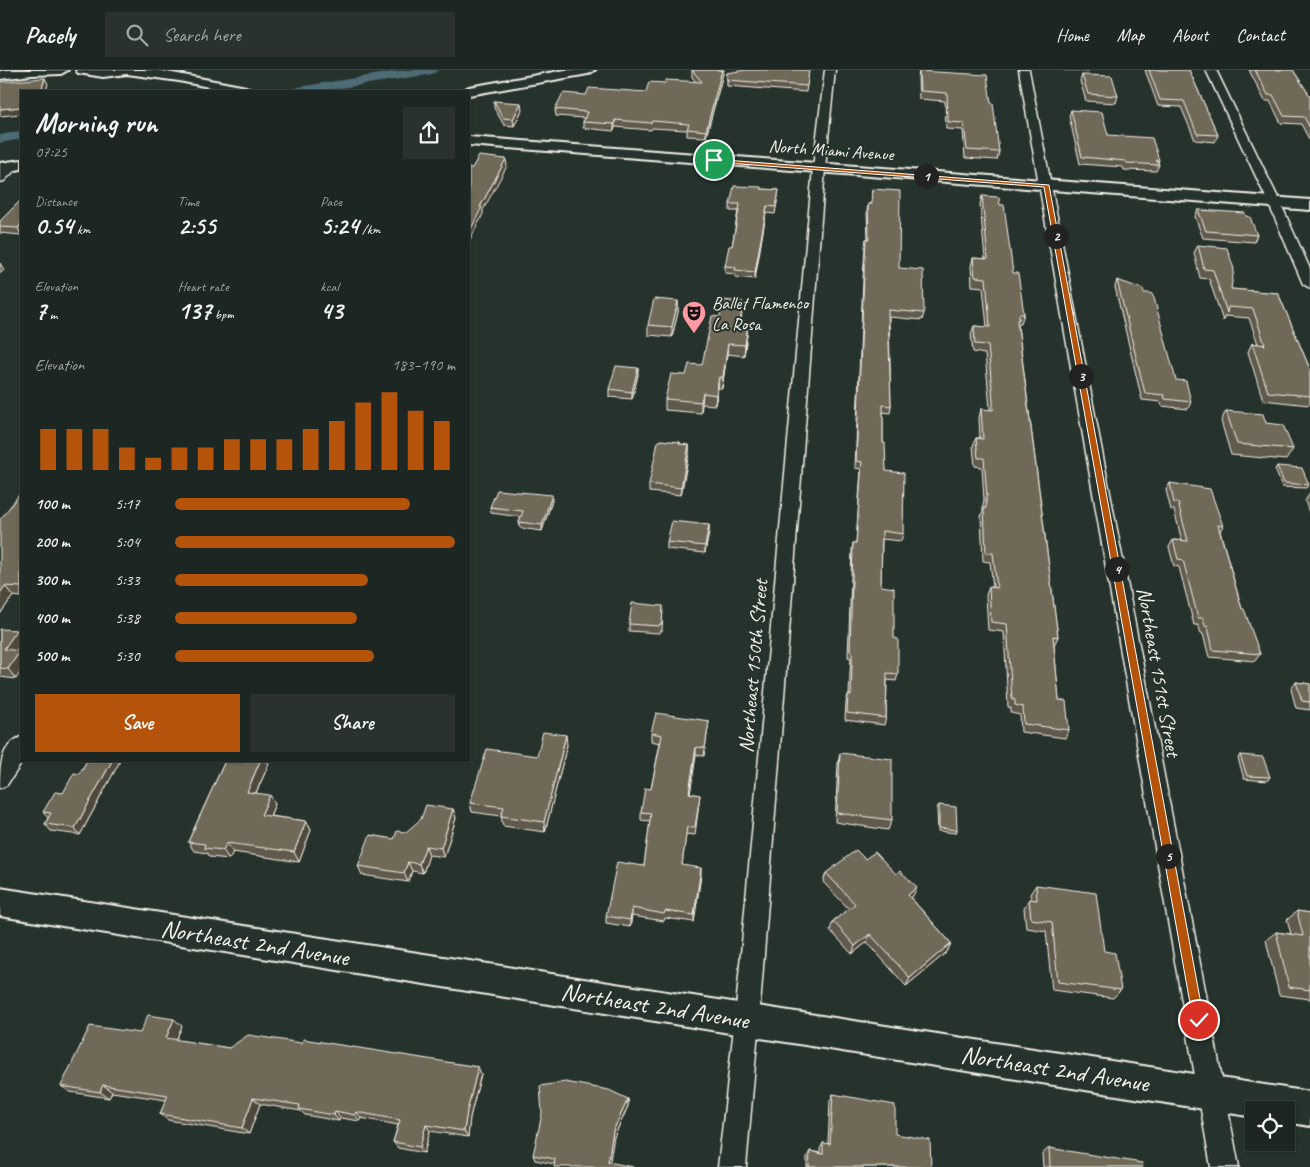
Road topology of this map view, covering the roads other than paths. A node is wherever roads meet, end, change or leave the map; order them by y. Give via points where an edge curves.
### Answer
1 (36, 70) edge
2 (61, 70) edge
3 (83, 70) edge
4 (128, 70) edge
5 (164, 70) edge
6 (588, 70) edge
7 (830, 70) edge
8 (1024, 70) edge
9 (1211, 70) edge
10 (0, 75) edge
11 (184, 75) edge
12 (242, 90) edge
13 (470, 91) edge
14 (470, 141) edge
15 (11, 166) edge
16 (819, 168) junction
17 (0, 178) edge
18 (1046, 185) junction
19 (1274, 202) junction
20 (1310, 205) edge
21 (1310, 284) edge
22 (20, 748) edge
23 (0, 779) edge
24 (0, 902) edge
25 (747, 1019) junction
26 (1212, 1094) junction
27 (1310, 1108) edge
28 (732, 1167) edge
29 (1225, 1167) edge

1 - 2 street
1 - 10 street
3 - 4 street via 103,73
4 - 11 street
5 - 11 street
6 - 13 street
7 - 16 street
8 - 18 street, Northeast 151st Street
9 - 19 street
11 - 12 street
14 - 16 street, North Miami Avenue
15 - 17 street
16 - 18 street, North Miami Avenue
16 - 25 street, Northeast 150th Street
18 - 19 street, North Miami Avenue
18 - 26 street, Northeast 151st Street
19 - 20 street, North Miami Avenue
19 - 21 street
22 - 23 street
24 - 25 street, Northeast 2nd Avenue
25 - 26 street, Northeast 2nd Avenue
25 - 28 street, Northeast 150th Street
26 - 27 street, Northeast 2nd Avenue
26 - 29 street, Northeast 151st Street

